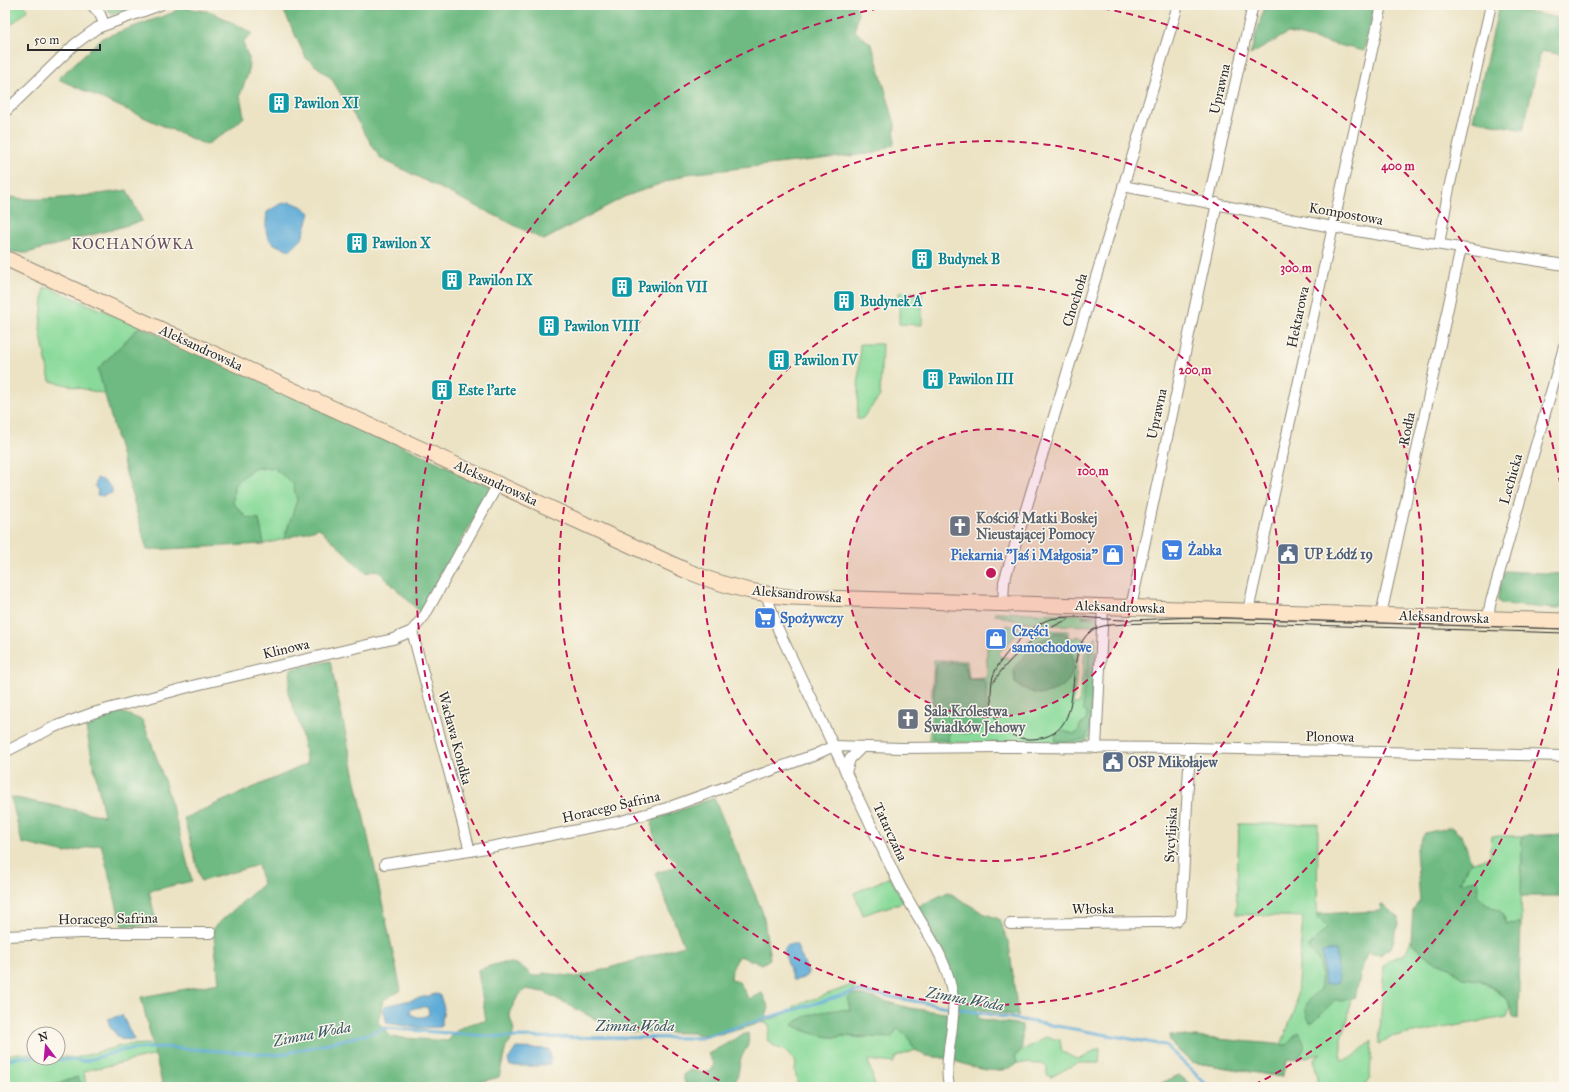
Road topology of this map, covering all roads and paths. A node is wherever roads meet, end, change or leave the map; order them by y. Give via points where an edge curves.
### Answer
1 (92, 5) edge
2 (160, 5) edge
3 (1178, 5) edge
4 (1253, 5) edge
5 (1382, 5) edge
6 (1491, 5) edge
7 (104, 24) junction
8 (5, 112) edge
9 (1123, 186) junction
10 (1212, 202) junction
11 (1332, 227) junction
12 (1439, 244) junction
13 (1461, 248) junction
14 (5, 258) edge
15 (1564, 265) edge
16 (1564, 347) edge
17 (498, 484) junction
18 (766, 594) junction
19 (1003, 604) junction
20 (1103, 607) junction
21 (1131, 607) junction
22 (1248, 611) junction
23 (1381, 615) junction
24 (1488, 619) junction
25 (1564, 621) edge
26 (412, 631) junction
27 (834, 746) junction
28 (862, 747) junction
29 (1096, 748) junction
30 (1190, 748) junction
31 (5, 752) edge
32 (1564, 756) edge
33 (846, 772) junction
34 (470, 851) junction
35 (386, 864) dead end
36 (1176, 921) joint
37 (1010, 924) dead end
38 (211, 933) dead end
39 (5, 936) edge
40 (950, 1087) edge

1 - 7 street
2 - 7 street
3 - 9 street, Chochoła
4 - 10 street, Uprawna
5 - 11 street, Hektarowa
6 - 12 street via 1449,188
7 - 8 street via 75,44
9 - 10 street, Kompostowa
9 - 19 street, Chochoła via 1004,582
10 - 11 street, Kompostowa
10 - 21 street, Uprawna
11 - 12 street, Kompostowa
11 - 22 street, Hektarowa
12 - 13 street, Kompostowa
13 - 15 street, Kompostowa
13 - 23 street, Rodła
14 - 17 main road, Aleksandrowska
16 - 24 street, Lechicka
17 - 18 main road, Aleksandrowska via 701,576 731,587
17 - 26 street, Klinowa via 432,605
18 - 19 main road, Aleksandrowska
18 - 27 street, Tatarczana via 778,629
19 - 20 main road, Aleksandrowska
20 - 21 main road, Aleksandrowska
20 - 29 street
21 - 22 main road, Aleksandrowska
22 - 23 main road, Aleksandrowska
23 - 24 main road, Aleksandrowska
24 - 25 main road, Aleksandrowska
26 - 31 street, Klinowa via 393,639 196,684 93,713 54,726
26 - 34 street, Wacława Kondka
27 - 28 street, Plonowa
27 - 33 street, Tatarczana
27 - 34 street, Horacego Safrina via 643,816
28 - 29 street, Plonowa
28 - 33 street via 850,759
29 - 30 street, Plonowa
30 - 32 street, Plonowa
30 - 36 street, Sycylijska via 1181,916
33 - 40 street, Tatarczana via 903,891 940,952 945,965 952,999 947,1060
34 - 35 street, Horacego Safrina
36 - 37 street, Włoska
38 - 39 street, Horacego Safrina

